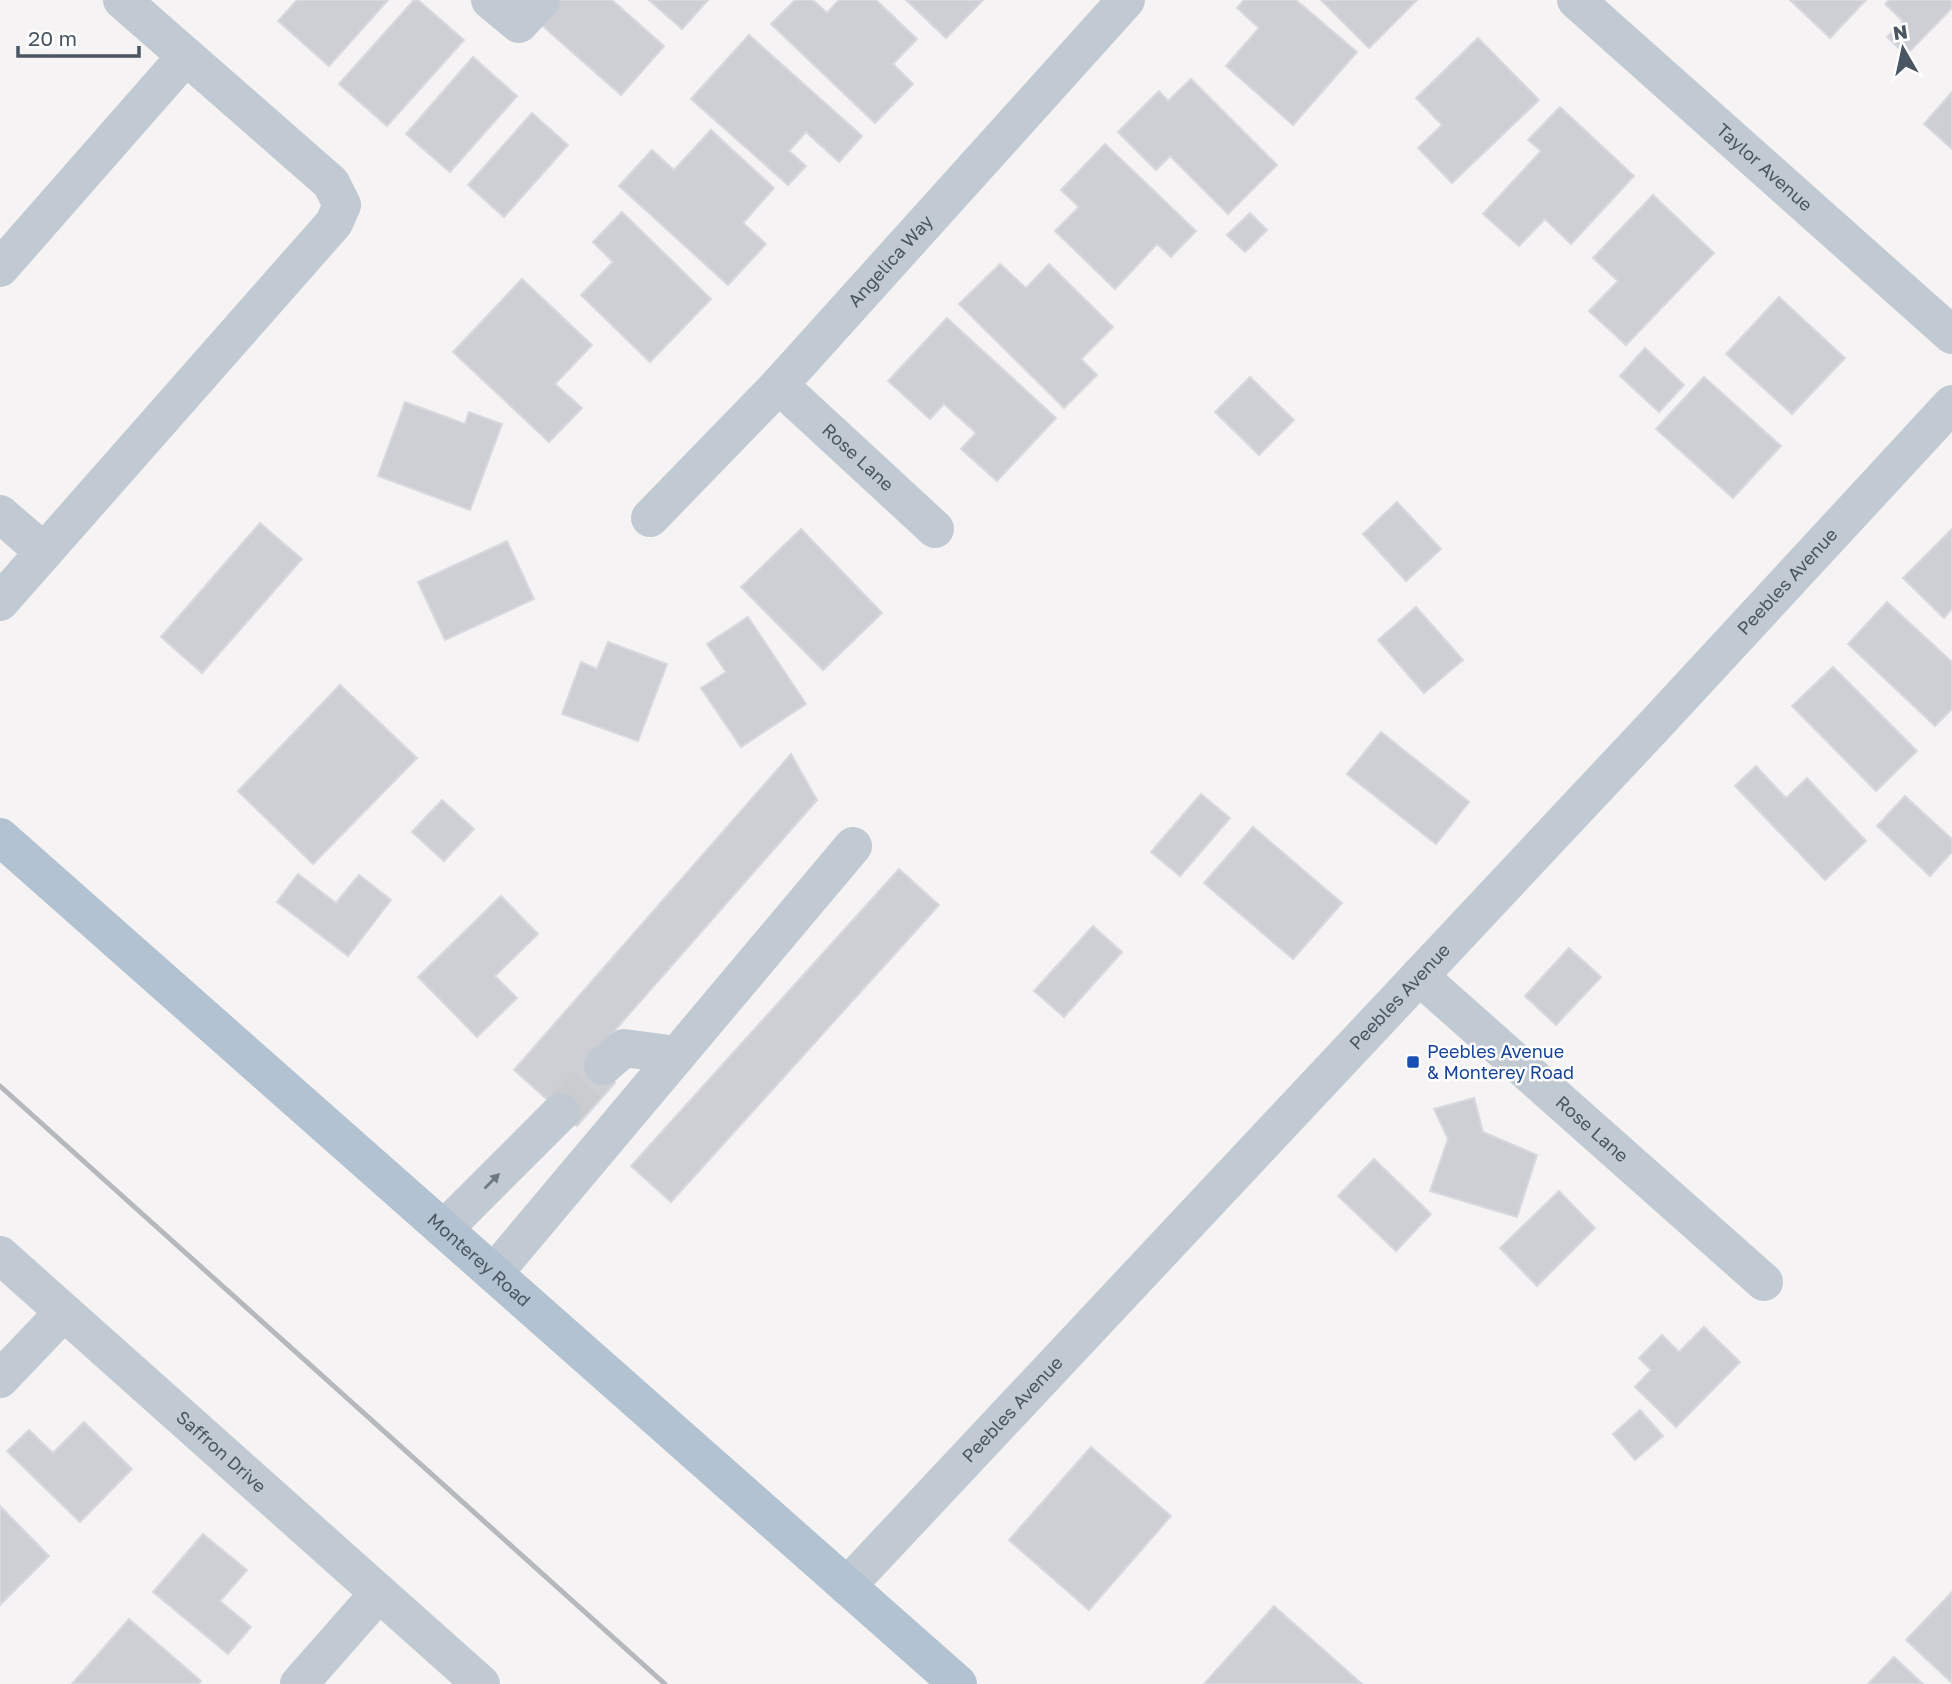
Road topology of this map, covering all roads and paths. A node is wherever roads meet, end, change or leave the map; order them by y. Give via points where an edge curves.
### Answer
1 (121, 0) edge
2 (490, 0) edge
3 (541, 0) edge
4 (1126, 0) edge
5 (1576, 0) edge
6 (186, 56) junction
7 (0, 268) edge
8 (1952, 335) edge
9 (779, 385) junction
10 (1952, 404) edge
11 (0, 514) edge
12 (650, 518) dead end
13 (935, 529) dead end
14 (44, 552) junction
15 (0, 601) edge
16 (0, 836) edge
17 (853, 846) dead end
18 (1419, 976) junction
19 (677, 1055) junction
20 (603, 1066) tunnel mouth
21 (580, 1170) junction
22 (444, 1229) junction
23 (0, 1255) edge
24 (494, 1273) junction
25 (1764, 1282) dead end
26 (64, 1312) junction
27 (0, 1379) edge
28 (847, 1586) junction
29 (379, 1593) junction
30 (299, 1684) edge
31 (481, 1684) edge
32 (958, 1684) edge

1 - 6 street
2 - 3 street via 519,24
4 - 9 street, Angelica Way
5 - 8 street, Taylor Avenue
6 - 7 street
6 - 14 street via 331,183 341,205 334,223
9 - 12 street, Angelica Way
9 - 13 street, Rose Lane
10 - 18 street, Peebles Avenue
11 - 14 street
14 - 15 street
16 - 22 main road, Monterey Road
17 - 19 street
18 - 25 street, Rose Lane
18 - 28 street, Peebles Avenue
19 - 20 street via 624,1048
19 - 21 street
22 -> 21 street via 550,1123
21 - 24 street
22 - 24 main road, Monterey Road
23 - 26 street, Saffron Drive
24 - 28 main road, Monterey Road
26 - 27 street
26 - 29 street, Saffron Drive
28 - 32 main road, Monterey Road
29 - 30 street
29 - 31 street, Saffron Drive

